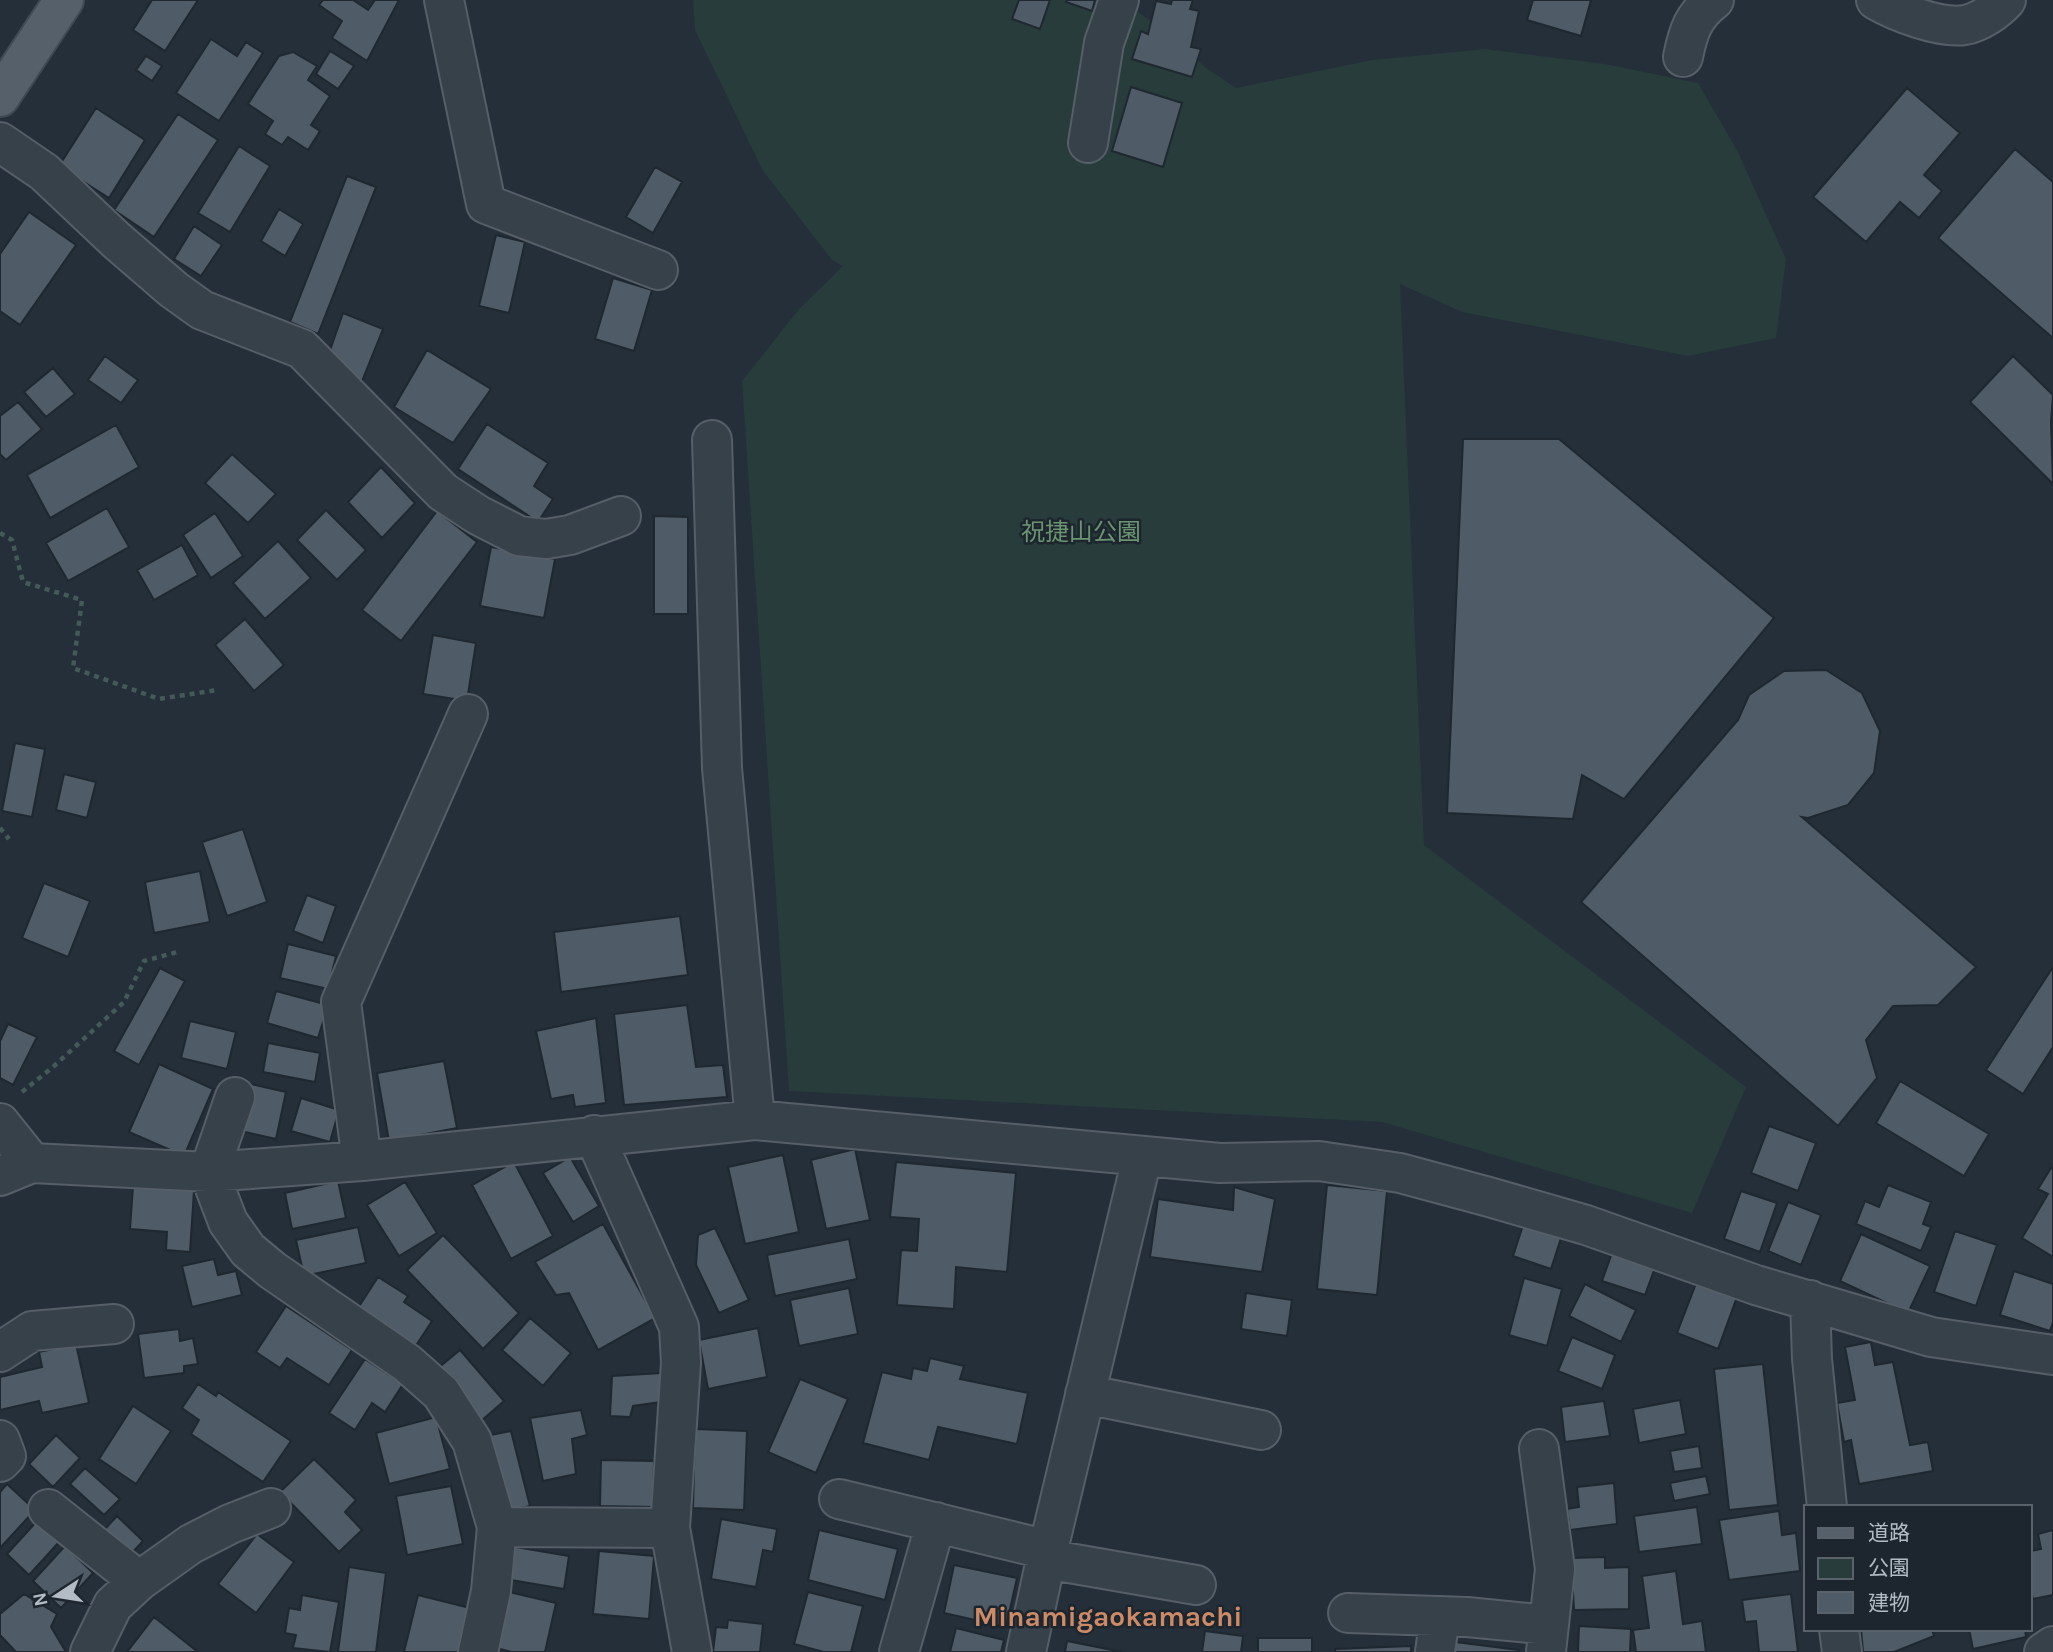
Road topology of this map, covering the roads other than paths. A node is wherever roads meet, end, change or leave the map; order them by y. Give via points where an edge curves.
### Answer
1 (64, 0) edge
2 (444, 0) edge
3 (1119, 0) edge
4 (1714, 0) edge
5 (1876, 0) edge
6 (2006, 0) edge
7 (1683, 57) dead end
8 (0, 97) edge
9 (0, 142) edge
10 (1088, 143) dead end
11 (658, 270) dead end
12 (712, 440) dead end
13 (621, 516) dead end
14 (468, 714) dead end
15 (235, 1097) dead end
16 (755, 1120) junction
17 (0, 1123) edge
18 (594, 1135) junction
19 (1142, 1158) junction
20 (362, 1161) junction
21 (16, 1169) edge
22 (209, 1172) junction
23 (1810, 1300) junction
24 (114, 1324) dead end
25 (0, 1352) edge
26 (2053, 1355) edge
27 (1085, 1394) junction
28 (1261, 1430) dead end
29 (0, 1440) edge
30 (1539, 1449) dead end
31 (0, 1462) edge
32 (839, 1499) dead end
33 (1827, 1505) edge
34 (48, 1508) dead end
35 (271, 1508) dead end
36 (936, 1522) junction
37 (496, 1527) junction
38 (670, 1528) junction
39 (1047, 1554) junction
40 (139, 1581) junction
41 (1196, 1585) dead end
42 (1348, 1613) dead end
43 (1839, 1631) edge
44 (1437, 1634) edge
45 (1548, 1638) edge
46 (2053, 1646) edge
47 (90, 1652) edge
48 (478, 1652) edge
49 (692, 1652) edge
50 (899, 1652) edge
51 (1026, 1652) edge
52 (1842, 1652) edge
53 (2044, 1652) edge

1 - 8 main road
2 - 11 street via 486,204
3 - 10 street via 1104,43
4 - 7 street via 1702,9 1688,33
5 - 6 street via 1928,22 1965,25 1996,11
9 - 13 street via 44,172 116,240 202,310 303,349 443,492 478,516 519,536 546,539
12 - 16 street via 722,768
14 - 20 street via 341,1002
15 - 22 street
16 - 18 street
16 - 19 street
17 - 21 street
18 - 20 street
18 - 38 street via 679,1327 681,1363
19 - 23 street via 1220,1163 1319,1161 1400,1174 1586,1225
19 - 27 street
20 - 22 street
21 - 22 street
22 - 37 street via 228,1222 248,1250 407,1363 441,1393 472,1441
23 - 26 street via 1931,1337
23 - 33 street
24 - 25 street via 33,1331
27 - 28 street
27 - 39 street
29 - 31 street via 6,1456
30 - 45 street via 1555,1569
32 - 36 street
34 - 40 street
35 - 40 street via 191,1544
36 - 39 street
36 - 50 street
37 - 38 street
37 - 48 street via 491,1591
38 - 49 street
39 - 41 street
39 - 51 street
40 - 47 street via 113,1605
42 - 44 street
43 - 52 street
44 - 45 street
46 - 53 street

